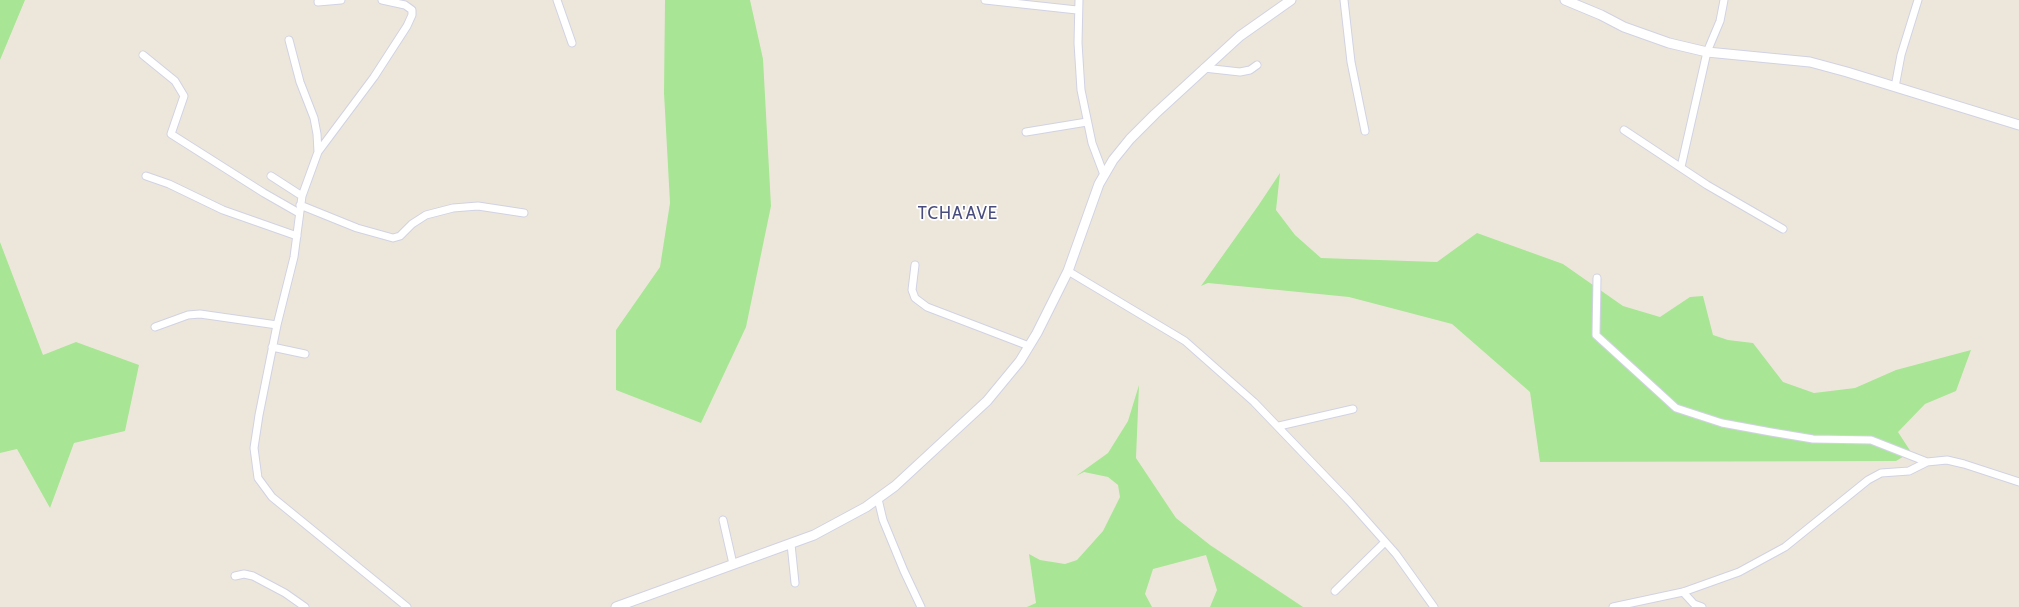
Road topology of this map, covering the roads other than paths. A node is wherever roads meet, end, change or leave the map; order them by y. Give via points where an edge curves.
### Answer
1 (341, 0) edge
2 (382, 0) edge
3 (557, 0) edge
4 (985, 0) edge
5 (1079, 0) edge
6 (1291, 0) edge
7 (1344, 0) edge
8 (1565, 0) edge
9 (1724, 0) edge
10 (1918, 0) edge
11 (318, 2) dead end
12 (1077, 10) junction
13 (289, 40) dead end
14 (572, 43) dead end
15 (1707, 52) junction
16 (143, 55) dead end
17 (1256, 65) dead end
18 (1204, 68) junction
19 (1896, 87) junction
20 (1087, 122) junction
21 (2019, 125) edge
22 (1624, 130) dead end
23 (1026, 132) dead end
24 (1365, 132) dead end
25 (318, 152) junction
26 (1681, 167) junction
27 (1104, 175) junction
28 (146, 176) dead end
29 (271, 176) dead end
30 (302, 196) junction
31 (300, 205) junction
32 (524, 212) dead end
33 (299, 213) junction
34 (1782, 229) dead end
35 (297, 236) junction
36 (915, 265) dead end
37 (1068, 271) junction
38 (1597, 278) dead end
39 (277, 325) junction
40 (155, 327) dead end
41 (1029, 346) junction
42 (272, 347) junction
43 (304, 354) dead end
44 (1353, 409) dead end
45 (1279, 426) junction
46 (1927, 462) junction
47 (2019, 482) edge
48 (878, 499) junction
49 (722, 520) dead end
50 (1385, 542) junction
51 (791, 544) junction
52 (733, 564) junction
53 (235, 576) dead end
54 (795, 583) dead end
55 (1335, 591) dead end
56 (1683, 592) junction
57 (305, 607) edge
58 (408, 607) edge
59 (616, 607) edge
60 (922, 607) edge
61 (1434, 607) edge
62 (1613, 607) edge
63 (1702, 607) edge

1 - 11 street
2 - 25 street via 405,5 412,10 412,15 377,72
3 - 14 street
4 - 12 street
5 - 12 street
6 - 18 street via 1240,36
7 - 24 street via 1351,62
8 - 15 street via 1624,27 1669,43
9 - 15 street via 1720,21
10 - 19 street via 1901,55
12 - 20 street via 1081,90
13 - 25 street via 300,82 314,118
15 - 19 street via 1810,62
15 - 26 street
16 - 33 street via 175,81 184,96 171,134
17 - 18 street via 1250,70 1240,72
18 - 27 street via 1130,139
19 - 21 street
20 - 23 street
20 - 27 street via 1096,158
22 - 26 street
25 - 30 street
26 - 34 street
27 - 37 street
28 - 35 street via 223,210
29 - 30 street
30 - 31 street
31 - 32 street via 357,228 393,238 400,236 426,215 453,208 478,206
31 - 33 street
33 - 35 street
35 - 39 street
36 - 41 street via 912,290 915,298 927,307
37 - 41 street
37 - 45 street via 1185,341
38 - 46 street via 1596,335 1676,408 1722,423 1813,439 1871,440
39 - 40 street via 200,314 188,315
39 - 42 street
41 - 48 street via 987,401
42 - 43 street
42 - 58 street via 254,448 258,478 272,497
44 - 45 street
45 - 50 street
46 - 47 street via 1947,460
46 - 56 street via 1909,471 1874,476 1785,547 1739,572
48 - 51 street via 844,520
48 - 60 street via 883,520
49 - 52 street
50 - 55 street
50 - 61 street
51 - 52 street
51 - 54 street
52 - 59 street
53 - 57 street via 253,576
56 - 62 street
56 - 63 street via 1694,604

